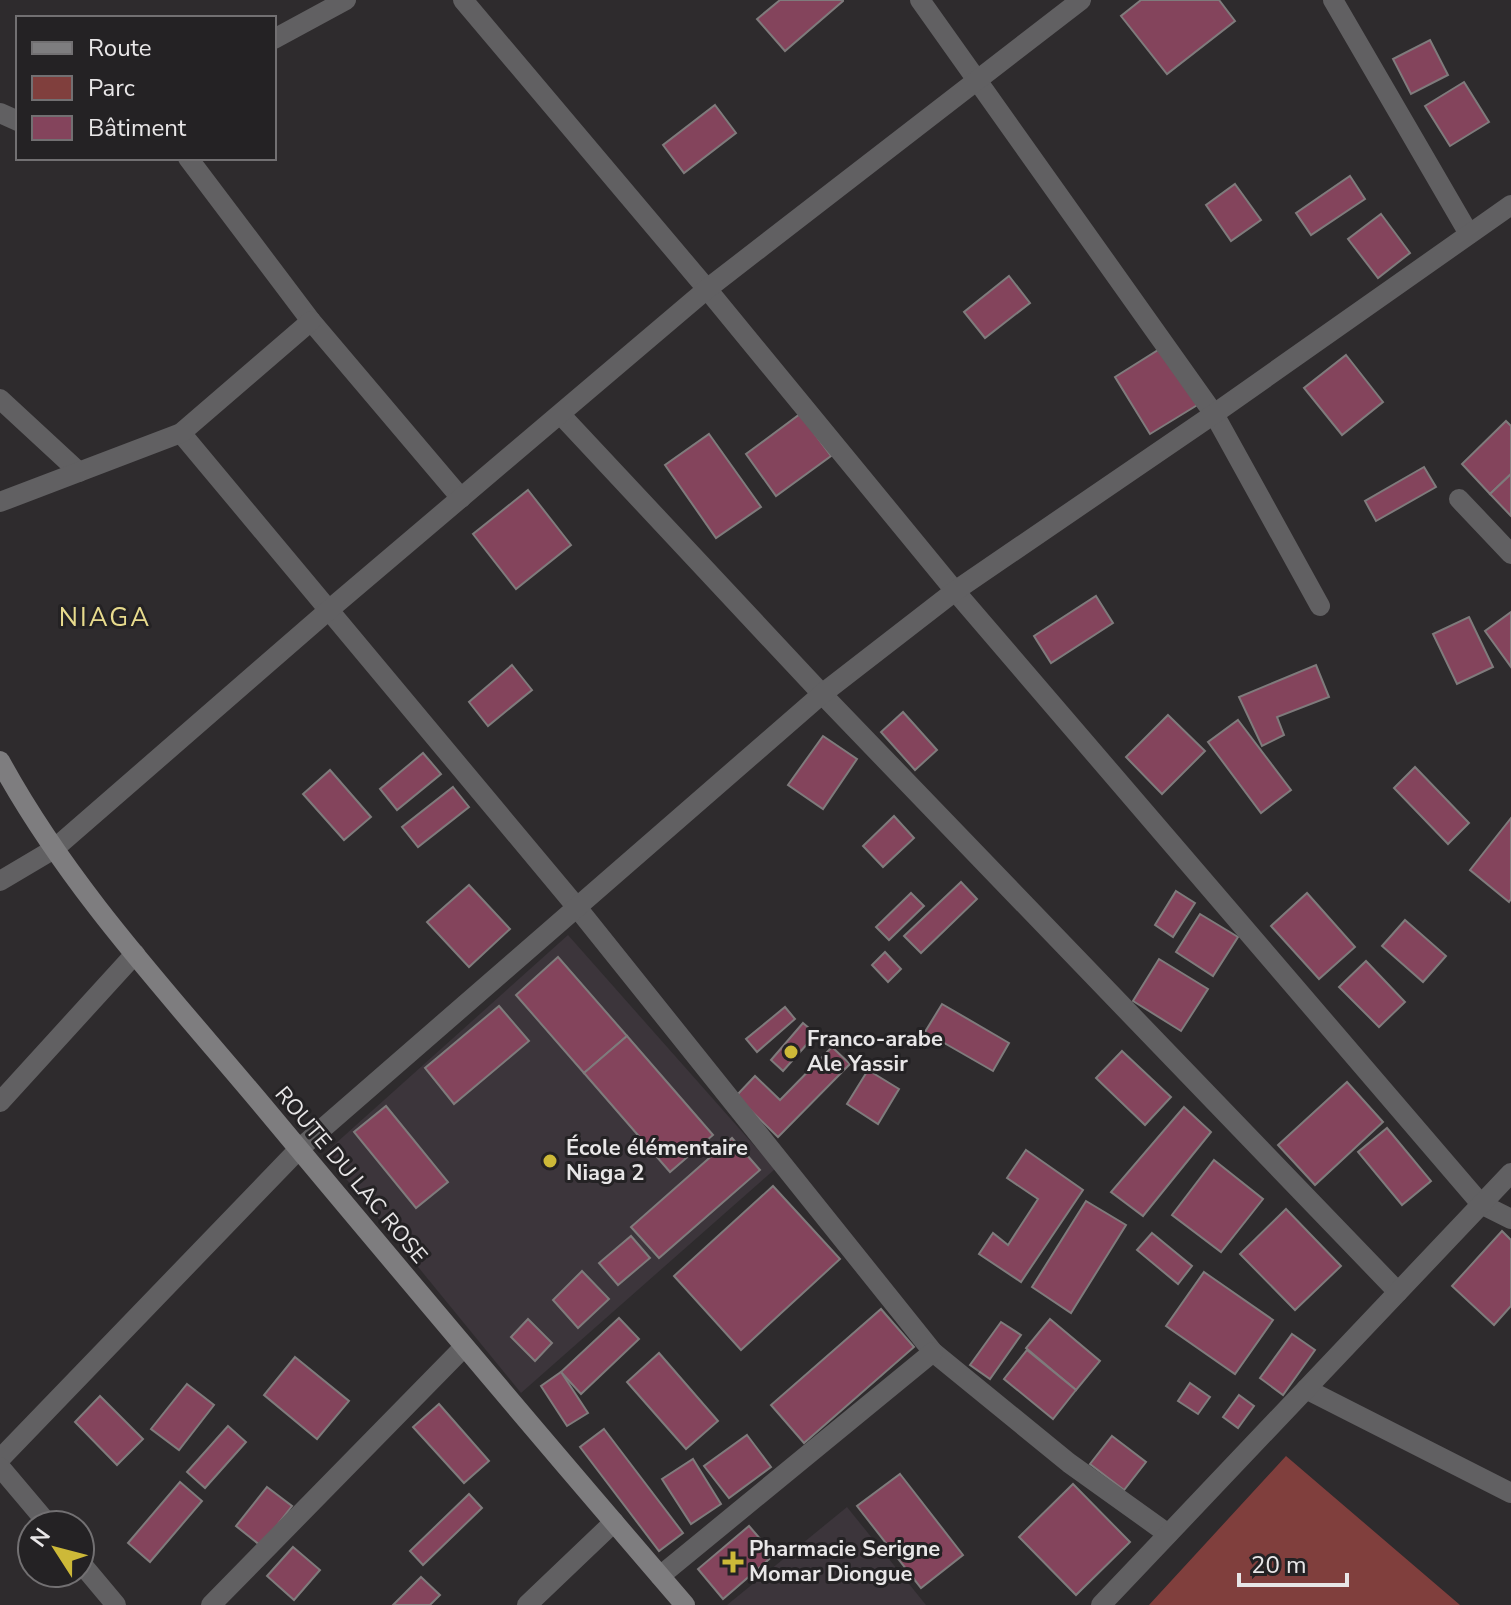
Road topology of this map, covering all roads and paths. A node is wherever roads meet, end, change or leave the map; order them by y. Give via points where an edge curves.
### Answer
1 (346, 0) edge
2 (463, 0) edge
3 (920, 0) edge
4 (1081, 0) edge
5 (1333, 0) edge
6 (276, 38) edge
7 (977, 80) junction
8 (190, 160) edge
9 (1511, 205) edge
10 (1469, 234) junction
11 (707, 289) junction
12 (311, 321) junction
13 (0, 399) edge
14 (1214, 414) junction
15 (561, 415) junction
16 (181, 433) junction
17 (79, 472) junction
18 (461, 498) junction
19 (1459, 499) dead end
20 (0, 502) edge
21 (1511, 554) edge
22 (955, 591) junction
23 (1320, 606) dead end
24 (330, 609) junction
25 (822, 694) junction
26 (0, 761) edge
27 (54, 849) junction
28 (0, 881) edge
29 (575, 905) junction
30 (135, 954) junction
31 (0, 1102) edge
32 (299, 1149) junction
33 (1511, 1173) edge
34 (1481, 1204) junction
35 (1511, 1219) edge
36 (1398, 1292) junction
37 (464, 1347) junction
38 (933, 1352) junction
39 (1306, 1389) junction
40 (0, 1459) edge
41 (0, 1467) edge
42 (1511, 1493) edge
43 (35, 1509) edge
44 (614, 1522) junction
45 (1168, 1534) junction
46 (660, 1576) junction
47 (96, 1581) edge
48 (116, 1605) edge
49 (211, 1605) edge
50 (527, 1605) edge
51 (685, 1605) edge
52 (1101, 1605) edge

1 - 6 street
2 - 11 street
3 - 7 street
4 - 7 street
5 - 10 street
7 - 11 street
7 - 14 street
8 - 12 street
9 - 10 street
10 - 14 street
11 - 15 street
11 - 22 street
12 - 16 street
12 - 18 street
13 - 17 street
14 - 22 street
14 - 23 street
15 - 18 street
15 - 25 street
16 - 17 street
16 - 24 street
17 - 20 street
18 - 24 street
19 - 21 street
22 - 25 street
22 - 34 street
24 - 27 street
24 - 29 street
25 - 29 street
25 - 36 street
26 - 27 main road, ROUTE DU LAC ROSE
27 - 28 street
27 - 30 main road, ROUTE DU LAC ROSE
29 - 32 street
29 - 38 street
30 - 31 street
30 - 32 main road, ROUTE DU LAC ROSE
32 - 37 main road, ROUTE DU LAC ROSE
32 - 40 street
33 - 34 street
34 - 35 street
34 - 36 street
36 - 39 street
37 - 44 main road, ROUTE DU LAC ROSE
37 - 49 street
38 - 45 street via 1069,1463
38 - 46 street
39 - 42 street
39 - 45 street
41 - 43 street
44 - 46 main road, ROUTE DU LAC ROSE
44 - 50 street
45 - 52 street
46 - 51 main road, ROUTE DU LAC ROSE
47 - 48 street

